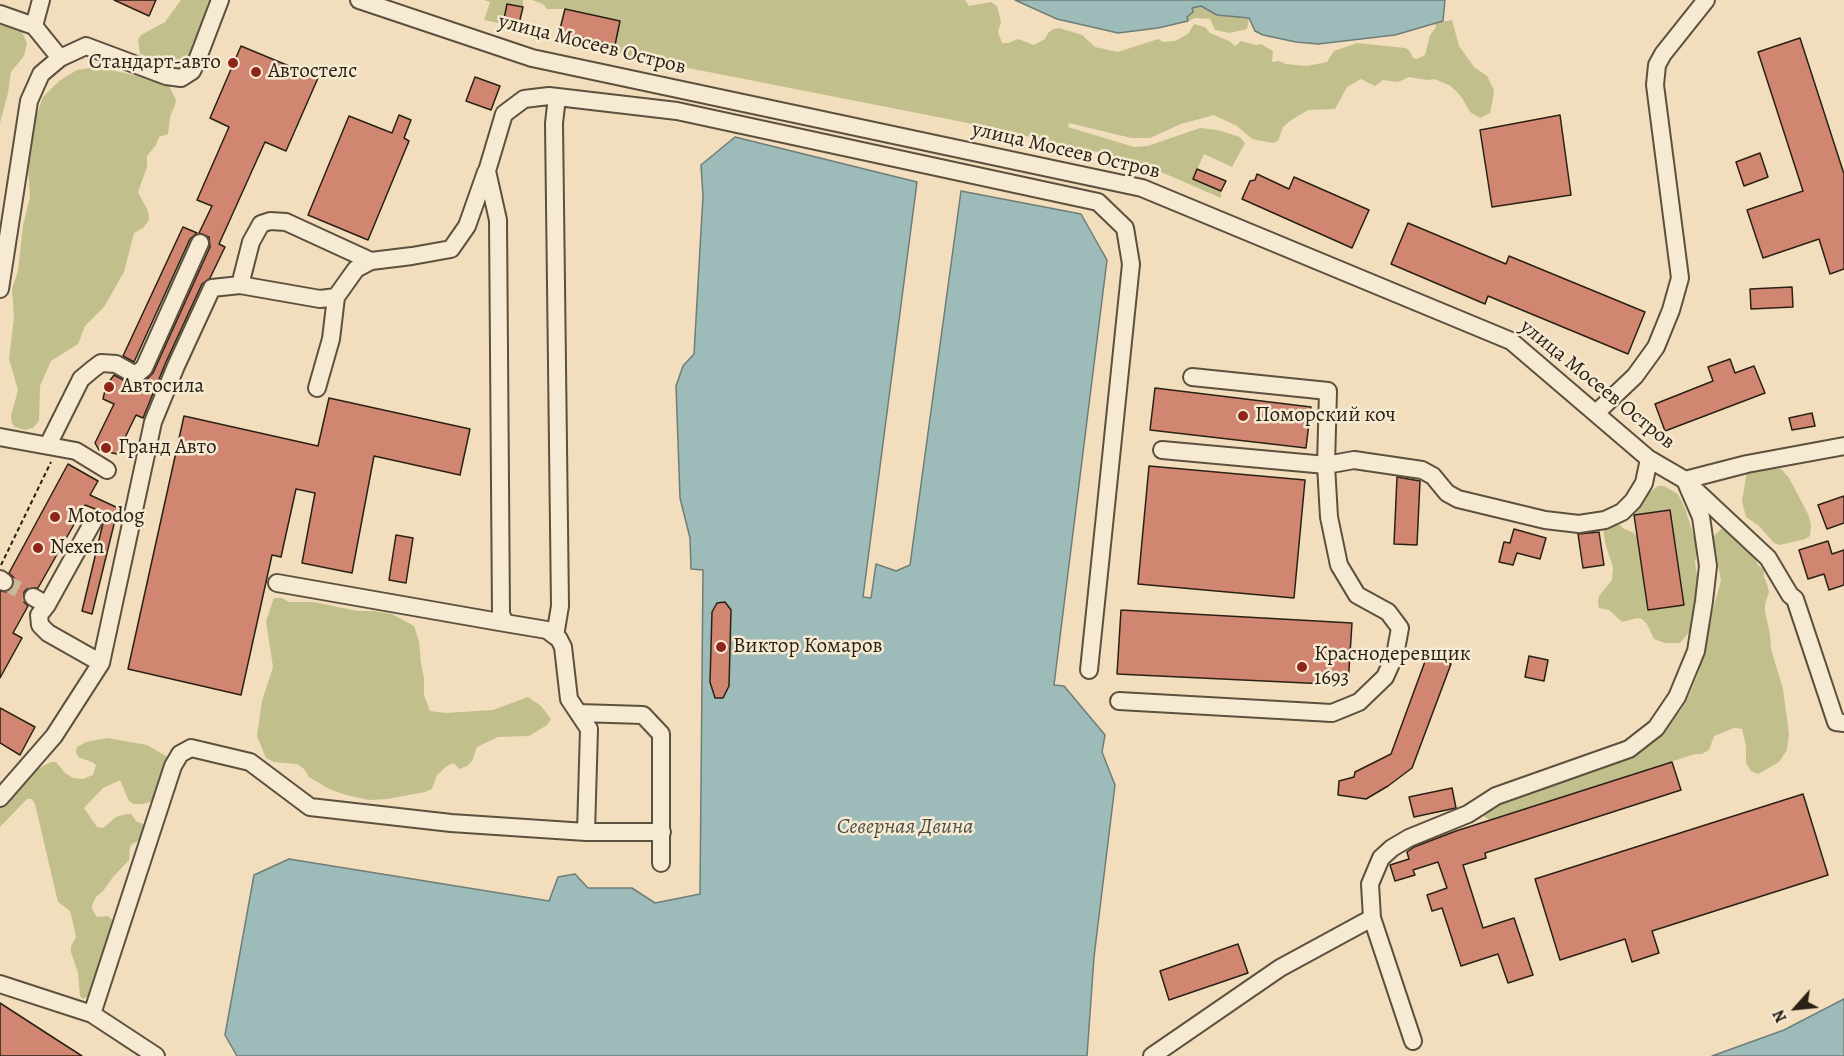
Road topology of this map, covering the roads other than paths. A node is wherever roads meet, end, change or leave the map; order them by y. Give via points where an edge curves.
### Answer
1 (41, 0) edge
2 (220, 0) edge
3 (359, 0) edge
4 (1706, 0) edge
5 (0, 14) edge
6 (34, 26) junction
7 (60, 58) junction
8 (557, 97) junction
9 (487, 171) junction
10 (7, 200) edge
11 (200, 243) dead end
12 (371, 261) junction
13 (240, 285) junction
14 (0, 289) edge
15 (336, 297) junction
16 (1192, 377) dead end
17 (317, 388) dead end
18 (1596, 413) junction
19 (0, 436) edge
20 (53, 446) junction
21 (1844, 446) edge
22 (1162, 450) dead end
23 (1649, 459) junction
24 (1326, 465) junction
25 (107, 470) dead end
26 (1685, 480) junction
27 (94, 520) dead end
28 (277, 583) dead end
29 (505, 623) junction
30 (555, 636) junction
31 (101, 663) junction
32 (1089, 670) dead end
33 (1119, 701) dead end
34 (579, 713) junction
35 (1844, 723) edge
36 (0, 798) edge
37 (586, 832) junction
38 (662, 832) junction
39 (661, 863) dead end
40 (1372, 918) junction
41 (0, 984) edge
42 (92, 1014) junction
43 (1413, 1041) dead end
44 (156, 1056) edge
45 (1152, 1056) edge

1 - 6 street
2 - 7 street via 192,71 181,78 86,46
3 - 18 street, улица Мосеев Остров via 532,58 1143,188 1511,341
4 - 18 street via 1663,54 1657,65 1655,85 1680,278 1656,347 1635,376
5 - 6 street
6 - 7 street
7 - 10 street via 41,74 29,101
8 - 9 street via 524,99 504,114
8 - 30 street via 554,123 560,606
8 - 32 street via 676,111 1098,202 1125,228 1131,264
9 - 12 street via 467,226 451,249
9 - 29 street via 498,220 501,614
10 - 14 street
11 - 20 street via 144,368 132,373 116,364 101,363 81,379
12 - 13 street via 286,222 270,221 261,224 252,242
12 - 15 street via 356,269
13 - 15 street via 320,299
13 - 31 street via 212,288 153,422
15 - 17 street via 331,339
16 - 24 street via 1328,391
18 - 23 street, улица Мосеев Остров
19 - 20 street
20 - 25 street via 76,450
21 - 26 street
22 - 24 street
23 - 24 street via 1644,483 1622,512 1605,520 1579,524 1458,499 1422,470 1354,460
23 - 26 street, улица Мосеев Остров
24 - 33 street via 1329,517 1339,565 1357,595 1388,612 1400,628 1395,655 1385,677 1359,702 1332,713
26 - 35 street, улица Мосеев Остров via 1768,558 1795,599 1836,722
26 - 40 street via 1701,517 1707,578 1696,651 1677,697 1656,728 1629,750 1496,796 1468,814 1392,848 1381,858 1370,884
27 - 31 street via 40,601 39,615 40,625 48,633
28 - 29 street
29 - 30 street via 547,630
30 - 34 street via 563,647 569,699
31 - 36 street via 54,736
34 - 37 street via 589,729
34 - 38 street via 643,715 661,734
37 - 38 street
37 - 42 street via 451,823 310,807 250,762 191,748 180,754 173,766
38 - 39 street
40 - 43 street
40 - 45 street via 1280,968
41 - 42 street
42 - 44 street

